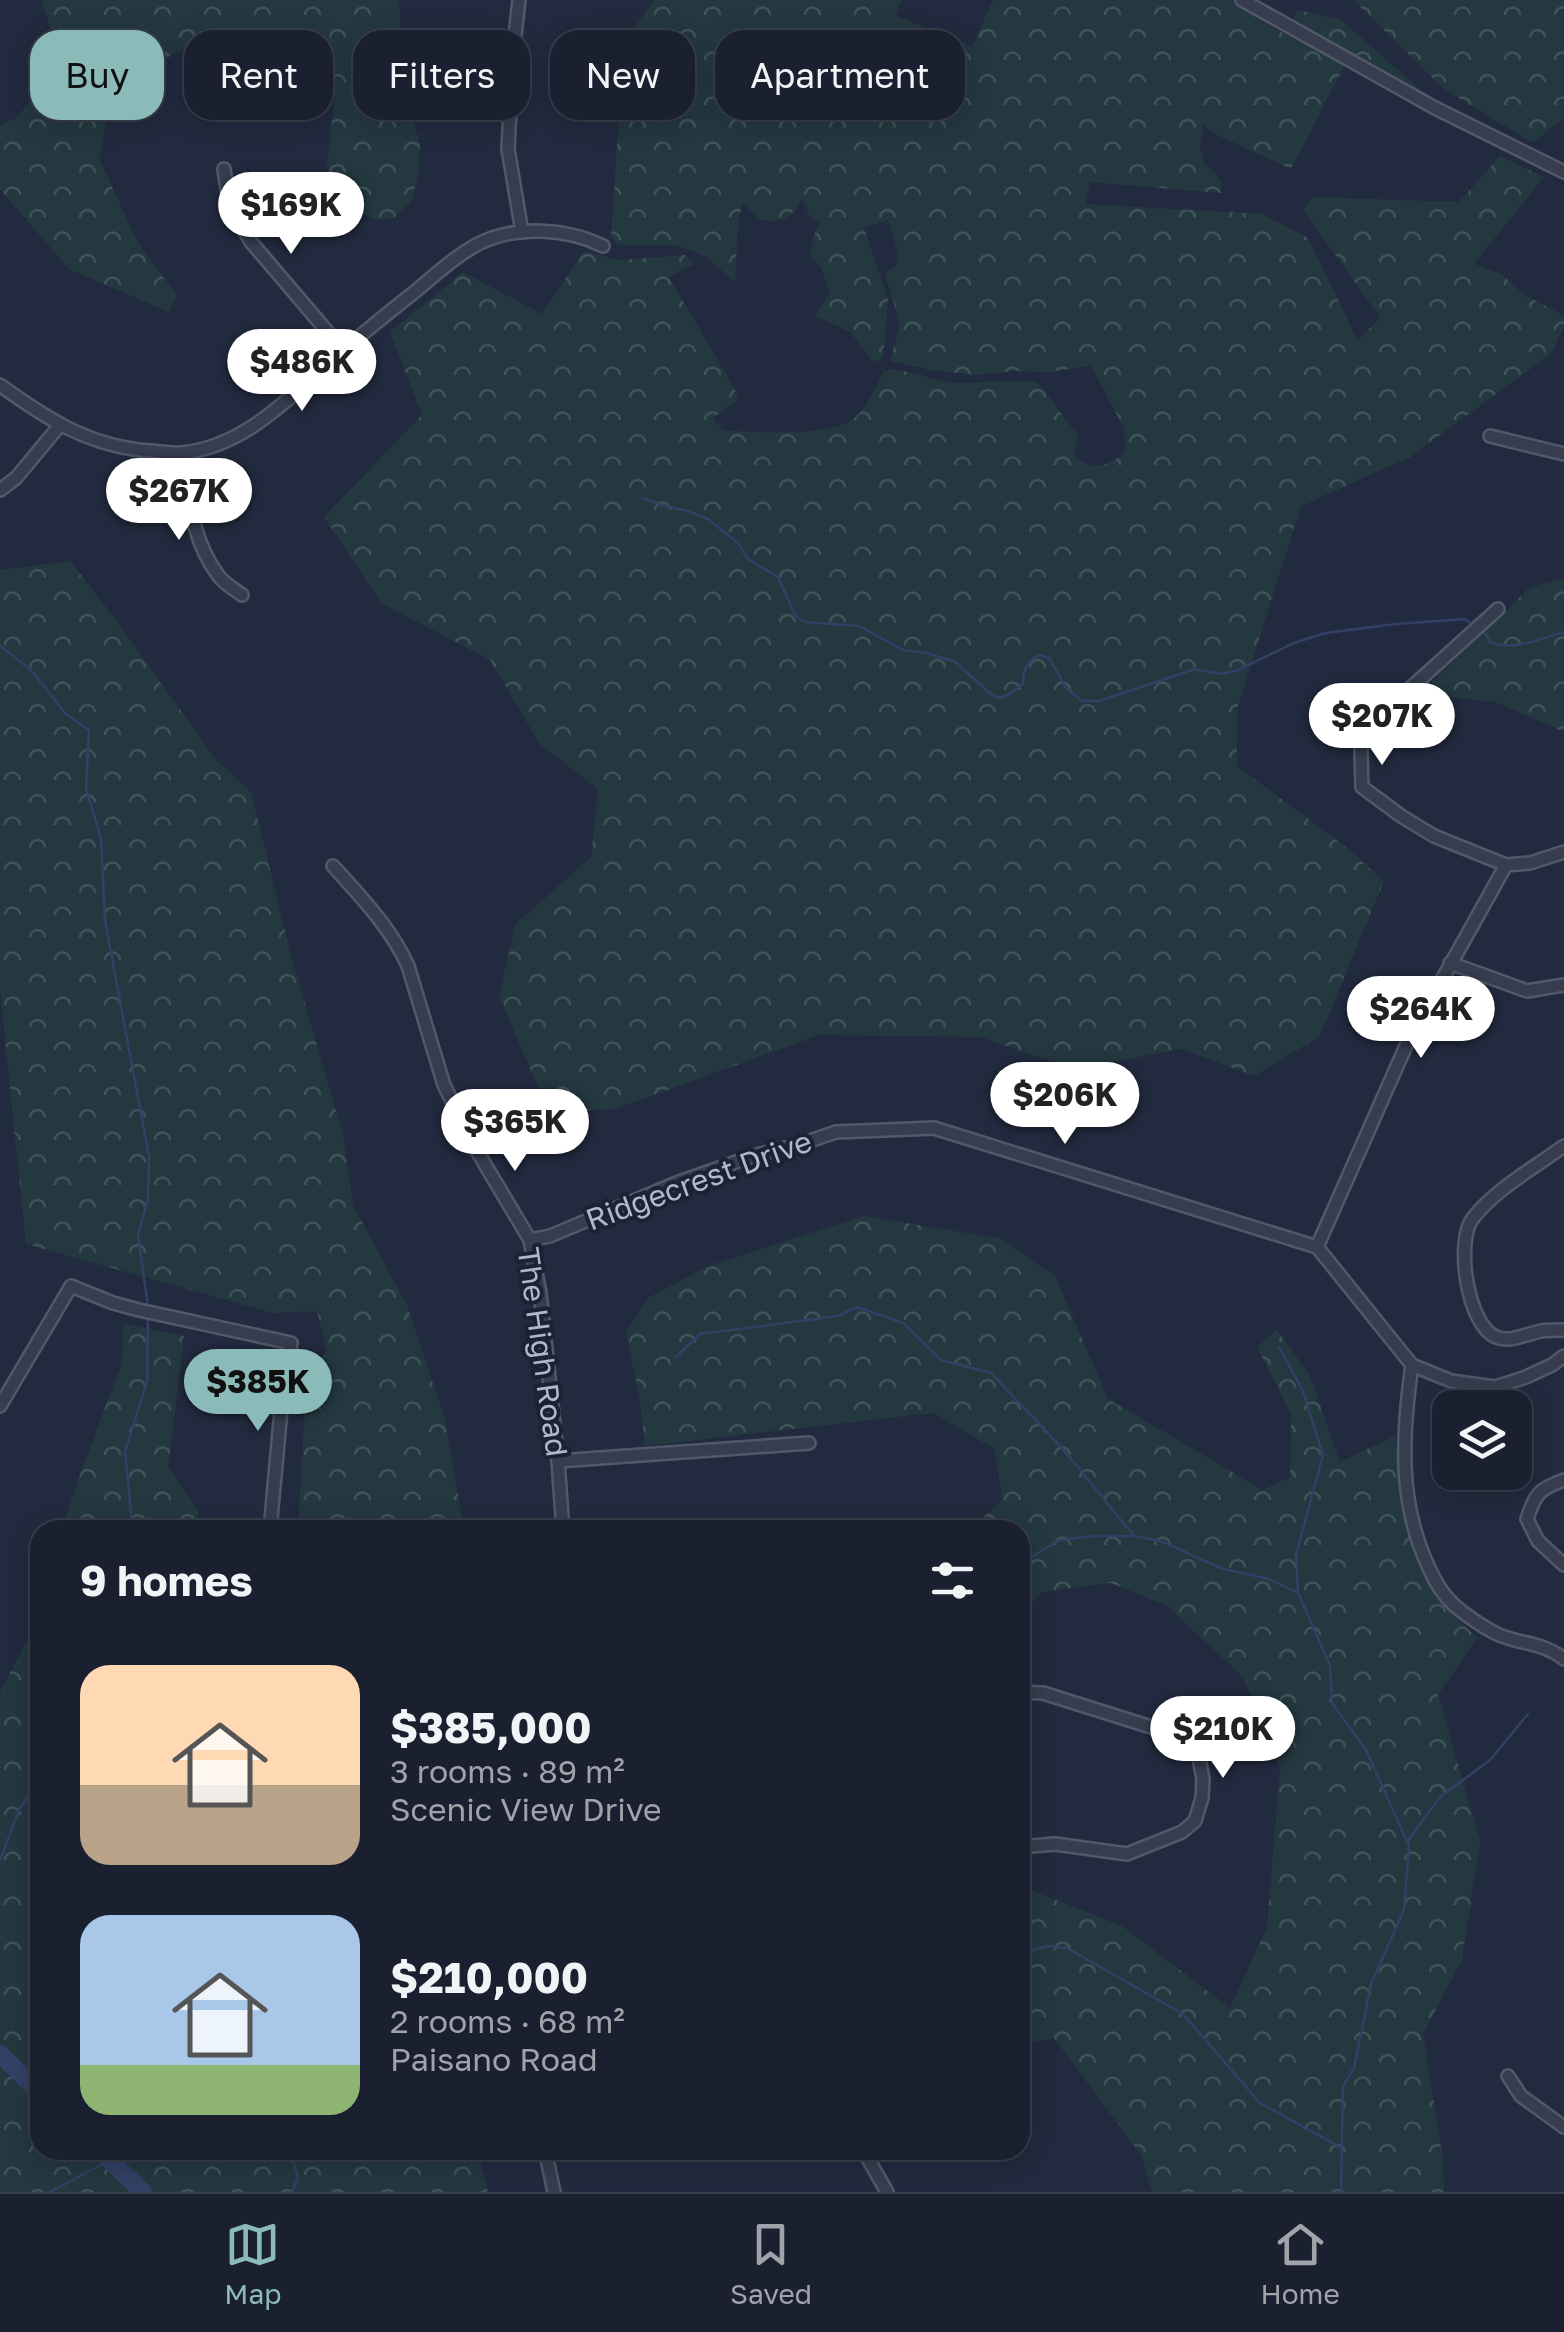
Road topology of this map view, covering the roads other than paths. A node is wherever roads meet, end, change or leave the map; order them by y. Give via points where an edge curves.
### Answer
1 (519, 0) edge
2 (1242, 0) edge
3 (224, 170) dead end
4 (1564, 172) edge
5 (522, 232) junction
6 (603, 246) dead end
7 (343, 350) junction
8 (0, 385) edge
9 (60, 425) junction
10 (1490, 436) dead end
11 (181, 454) junction
12 (1564, 454) edge
13 (0, 490) edge
14 (242, 595) dead end
15 (1498, 609) dead end
16 (1564, 852) edge
17 (1506, 865) junction
18 (334, 866) dead end
19 (1450, 963) junction
20 (1564, 985) edge
21 (1564, 1146) edge
22 (530, 1240) junction
23 (1317, 1248) junction
24 (1564, 1330) edge
25 (1564, 1356) edge
26 (1412, 1365) junction
27 (0, 1406) edge
28 (809, 1443) dead end
29 (558, 1462) junction
30 (1564, 1480) edge
31 (271, 1520) edge
32 (562, 1520) edge
33 (1564, 1565) edge
34 (1564, 1658) edge
35 (1030, 1692) edge
36 (1030, 1846) edge
37 (1508, 2076) dead end
38 (1564, 2127) edge
39 (547, 2160) edge
40 (869, 2160) edge
41 (554, 2192) edge
42 (887, 2192) edge

1 - 5 street via 508,150
2 - 4 street
3 - 7 street via 234,213 252,242
5 - 6 street via 563,232
5 - 7 street via 478,244
7 - 11 street via 253,427
8 - 9 street
9 - 11 street via 110,446
9 - 13 street
10 - 12 street
11 - 14 street via 205,553 219,578
15 - 17 street via 1363,731 1360,752 1362,787 1434,836
16 - 17 street
17 - 19 street
18 - 22 street, The High Road via 400,948 444,1085
19 - 20 street via 1528,991
19 - 23 street via 1409,1038
21 - 24 street via 1501,1191 1472,1218 1465,1236 1474,1310 1492,1336
22 - 23 street, Ridgecrest Drive via 836,1132 934,1128
22 - 29 street, The High Road
23 - 26 street
25 - 26 street via 1494,1387 1451,1382
26 - 34 street via 1405,1418 1408,1504 1436,1582 1453,1604 1496,1634
27 - 31 street via 71,1286 126,1307 292,1344
28 - 29 street
29 - 32 street, The High Road
30 - 33 street via 1534,1496 1527,1518 1538,1541
35 - 36 street via 1186,1738 1199,1758 1202,1798 1195,1821 1182,1832 1127,1854
37 - 38 street via 1521,2096
39 - 41 street
40 - 42 street

